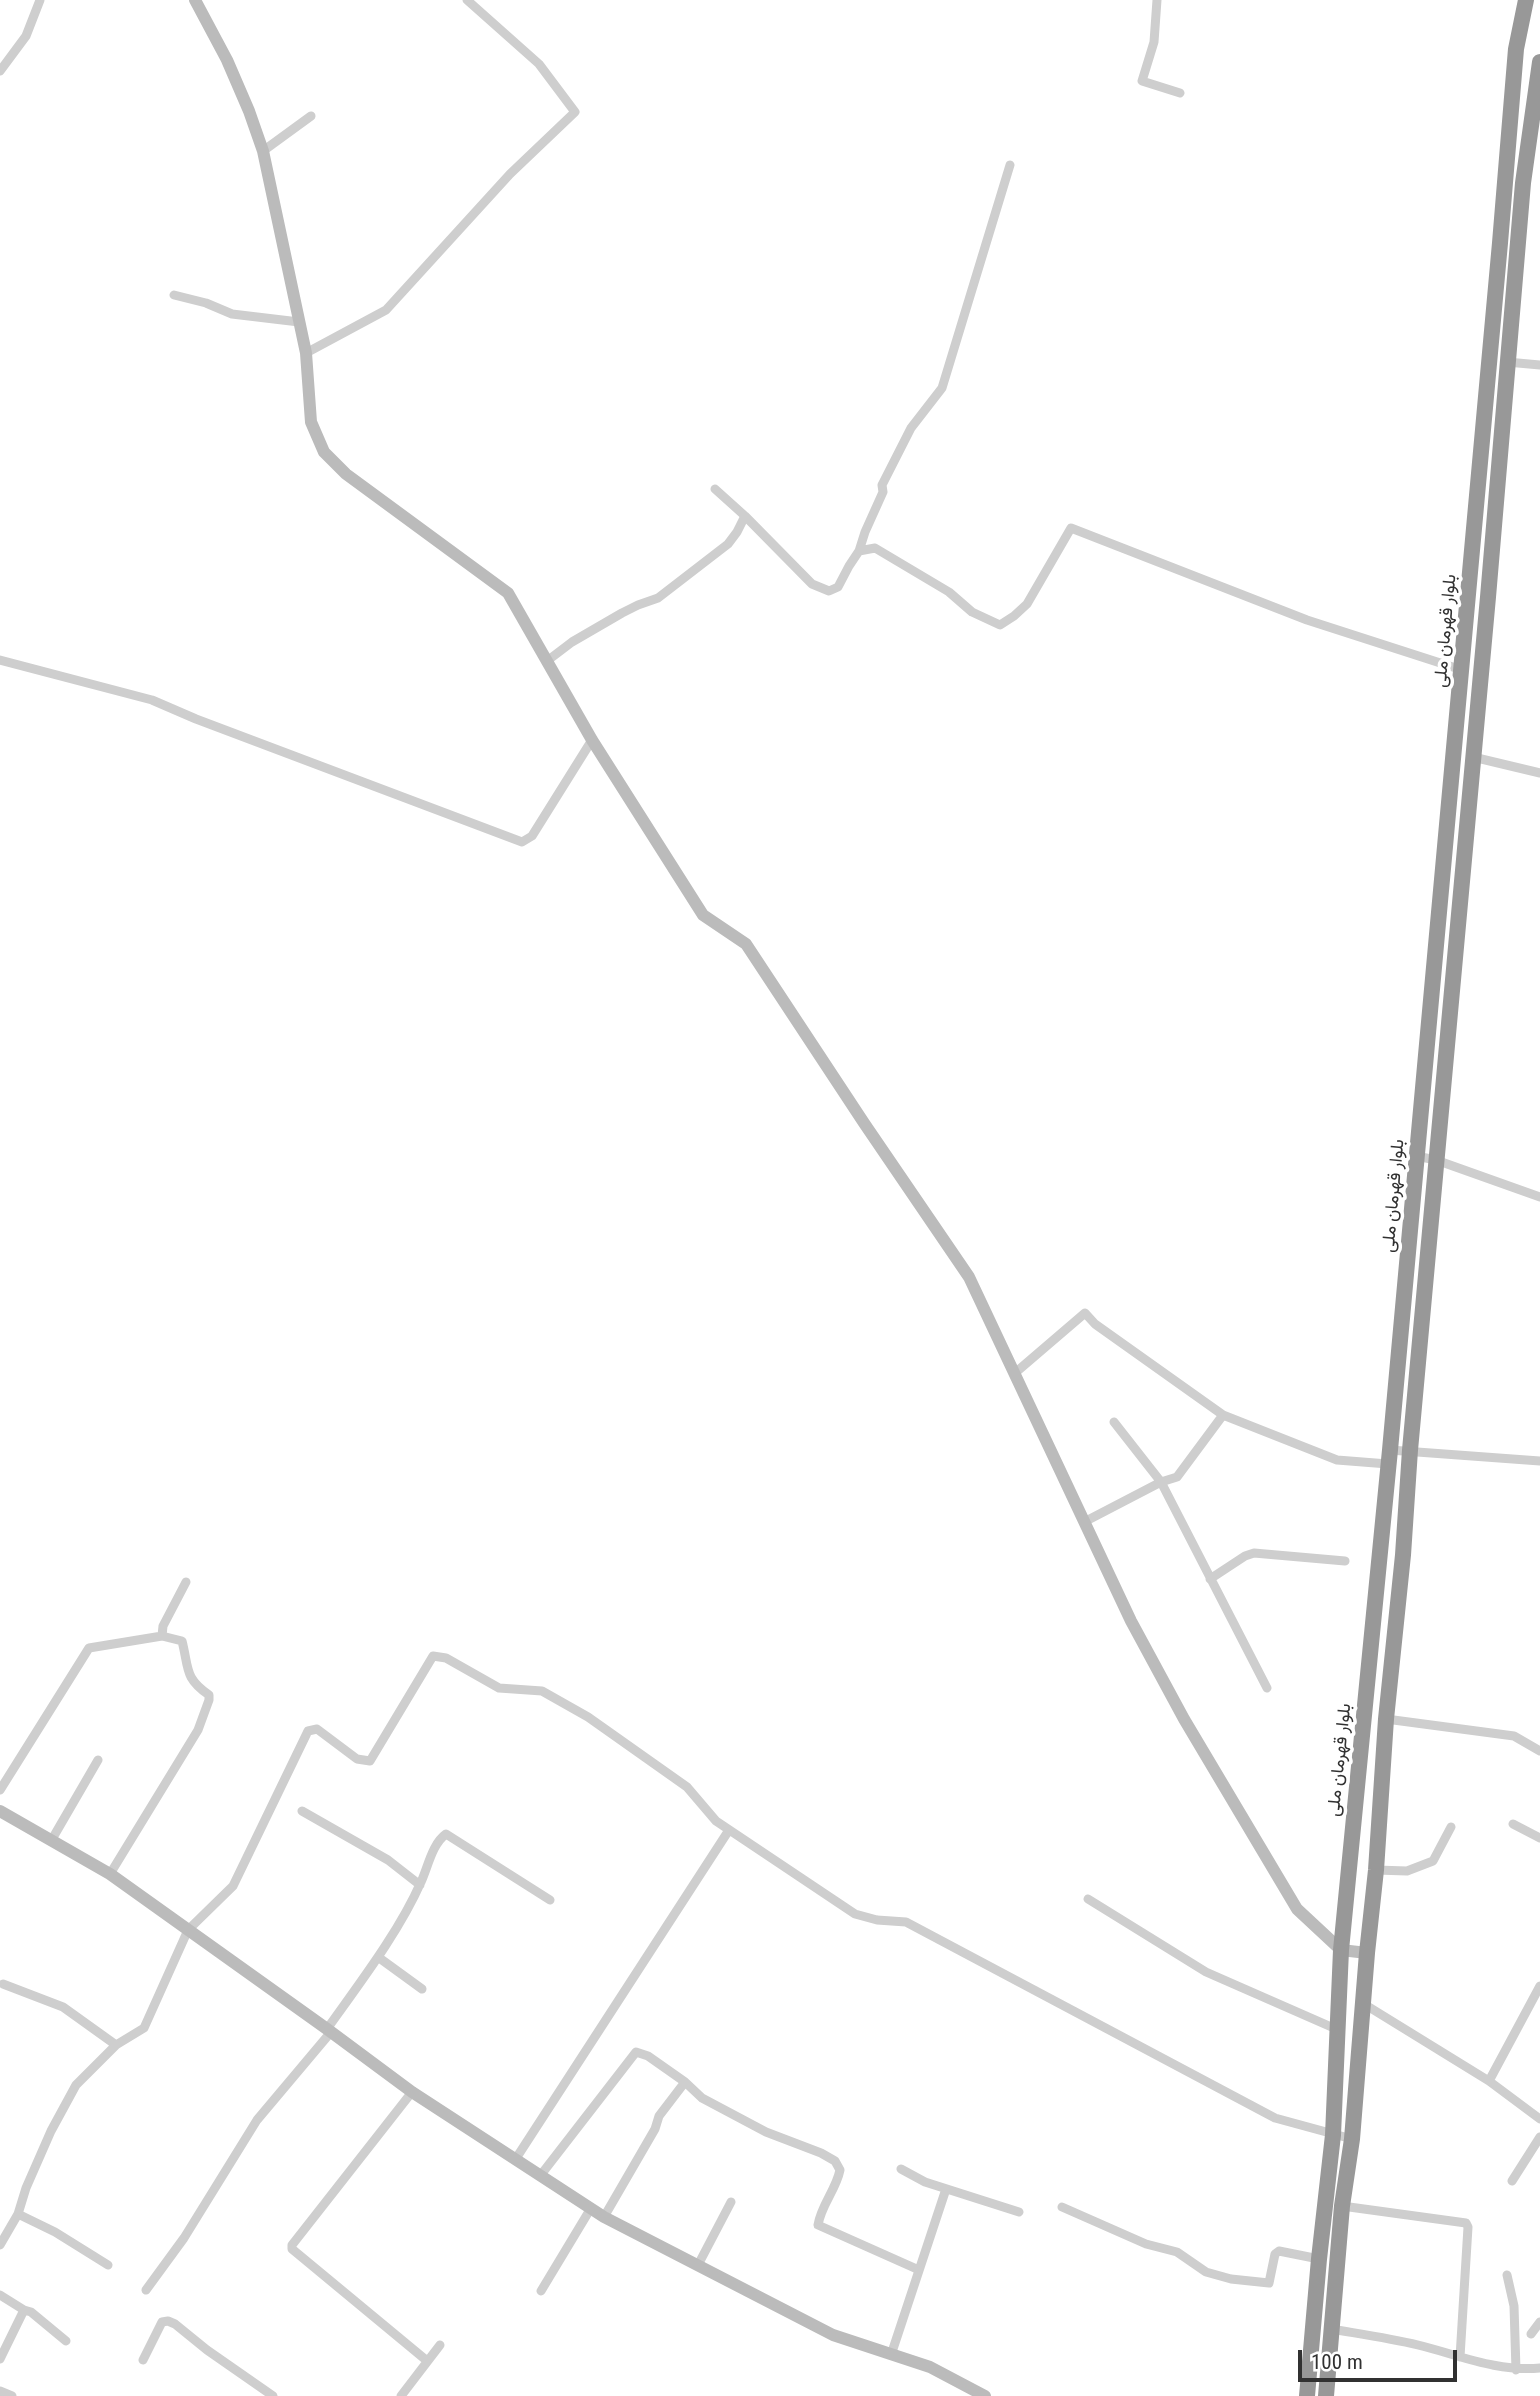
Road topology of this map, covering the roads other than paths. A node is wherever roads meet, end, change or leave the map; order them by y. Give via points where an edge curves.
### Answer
1 (40, 0) edge
2 (195, 0) edge
3 (467, 0) edge
4 (1157, 0) edge
5 (1526, 0) edge
6 (1540, 62) edge
7 (0, 71) edge
8 (1180, 93) dead end
9 (311, 117) dead end
10 (263, 151) junction
11 (1010, 164) dead end
12 (174, 295) dead end
13 (299, 322) junction
14 (306, 353) junction
15 (1507, 362) junction
16 (1540, 365) edge
17 (715, 489) dead end
18 (745, 516) junction
19 (859, 551) junction
20 (0, 660) edge
21 (547, 661) junction
22 (1462, 670) junction
23 (592, 740) junction
24 (1473, 757) junction
25 (1540, 773) edge
26 (1416, 1156) junction
27 (1436, 1160) junction
28 (1540, 1197) edge
29 (1015, 1373) junction
30 (1223, 1415) junction
31 (1114, 1422) dead end
32 (1410, 1450) junction
33 (1389, 1457) junction
34 (1540, 1461) edge
35 (1161, 1482) junction
36 (1086, 1521) junction
37 (1345, 1561) dead end
38 (1210, 1578) junction
39 (186, 1582) dead end
40 (162, 1636) junction
41 (1267, 1688) dead end
42 (1386, 1719) junction
43 (1540, 1751) edge
44 (98, 1760) dead end
45 (0, 1790) edge
46 (0, 1811) edge
47 (302, 1811) dead end
48 (1513, 1824) dead end
49 (1451, 1827) dead end
50 (729, 1830) junction
51 (1540, 1838) edge
52 (51, 1841) junction
53 (1376, 1870) junction
54 (110, 1874) junction
55 (420, 1885) junction
56 (1088, 1899) dead end
57 (550, 1900) dead end
58 (188, 1930) junction
59 (1341, 1950) junction
60 (1367, 1953) junction
61 (378, 1957) junction
62 (3, 1984) dead end
63 (1540, 1986) edge
64 (422, 1989) dead end
65 (1364, 2004) junction
66 (1336, 2029) junction
67 (329, 2030) junction
68 (116, 2045) junction
69 (1489, 2081) junction
70 (685, 2082) junction
71 (412, 2092) junction
72 (1540, 2119) edge
73 (1333, 2135) junction
74 (1540, 2137) edge
75 (1352, 2139) junction
76 (515, 2160) junction
77 (901, 2169) dead end
78 (540, 2176) junction
79 (1512, 2181) dead end
80 (946, 2189) junction
81 (731, 2202) dead end
82 (1342, 2206) junction
83 (1062, 2207) dead end
84 (591, 2208) junction
85 (1019, 2212) dead end
86 (18, 2214) junction
87 (604, 2217) junction
88 (0, 2245) edge
89 (1319, 2259) junction
90 (698, 2264) junction
91 (108, 2265) dead end
92 (919, 2270) junction
93 (1507, 2274) dead end
94 (146, 2290) dead end
95 (541, 2291) dead end
96 (0, 2295) edge
97 (24, 2310) junction
98 (1540, 2322) edge
99 (1331, 2329) junction
100 (1531, 2334) dead end
101 (66, 2341) dead end
102 (440, 2345) dead end
103 (891, 2355) junction
104 (1460, 2357) junction
105 (0, 2359) edge
106 (144, 2360) dead end
107 (426, 2360) junction
108 (1540, 2368) edge
109 (1516, 2370) junction
110 (0, 2391) edge
111 (12, 2396) edge
112 (273, 2396) edge
113 (401, 2396) edge
114 (985, 2396) edge
115 (1307, 2396) edge
116 (1326, 2396) edge

1 - 7 street via 26,36
2 - 10 street via 227,60
3 - 14 street via 539,64 575,111 510,174 386,310
4 - 8 street via 1154,42 1142,81
5 - 22 highway, بلوار قهرمان ملی via 1516,49
6 - 15 highway via 1523,183
9 - 10 street
10 - 13 street
11 - 19 street via 942,388 911,428 882,485
12 - 13 street via 232,314
13 - 14 street
14 - 21 street via 311,422 324,452 346,474 508,593
15 - 16 street
15 - 24 highway
17 - 18 street
18 - 19 street via 812,584 830,591 838,587
18 - 21 street via 728,544 658,598 622,613
19 - 22 street via 876,548 949,592 972,612 1000,625 1027,604 1071,528 1307,620
20 - 23 street via 152,700 522,842 533,836
21 - 23 street
22 - 26 highway, بلوار قهرمان ملی
23 - 29 street via 703,915 746,944 969,1277
24 - 25 street
24 - 27 highway
26 - 27 street
26 - 33 highway, بلوار قهرمان ملی
27 - 28 street
27 - 32 highway
29 - 30 street via 1085,1313
29 - 36 street
30 - 33 street via 1337,1460
30 - 35 street via 1177,1477
31 - 35 street
32 - 33 street
32 - 34 street
32 - 42 highway
33 - 59 highway, بلوار قهرمان ملی
35 - 36 street
35 - 38 street
36 - 59 street via 1131,1621 1184,1719 1297,1909
37 - 38 street via 1254,1553
38 - 41 street
39 - 40 street
40 - 45 street via 89,1648
40 - 54 street via 181,1641 189,1677 209,1700 198,1730
42 - 43 street via 1514,1736
42 - 53 highway
44 - 52 street
46 - 52 street
47 - 55 street via 388,1860
48 - 51 street
49 - 53 street via 1433,1861 1407,1871
50 - 58 street via 687,1787 588,1717 542,1691 499,1688 446,1658 433,1656 369,1761 357,1759 317,1729 308,1731 233,1886
50 - 73 street via 855,1914 906,1922 1275,2118
50 - 76 street
52 - 54 street
53 - 60 highway
54 - 58 street
55 - 57 street via 438,1839 446,1835
55 - 61 street
56 - 66 street via 1206,1972
58 - 67 street
58 - 68 street via 144,2028
59 - 60 street
59 - 66 highway, بلوار قهرمان ملی
60 - 65 highway
61 - 64 street
61 - 67 street
62 - 68 street via 63,2007
63 - 69 street
65 - 69 street
65 - 75 highway
66 - 73 highway, بلوار قهرمان ملی
67 - 71 street
67 - 94 street via 257,2120
68 - 86 street via 76,2085 51,2131
69 - 72 street
70 - 78 street via 636,2052
70 - 87 street via 659,2116
70 - 92 street via 702,2098 766,2132 835,2161 838,2179 818,2225
71 - 76 street
71 - 107 street via 292,2249
73 - 75 street
73 - 89 highway, بلوار قهرمان ملی
74 - 79 street
75 - 82 highway
76 - 78 street
77 - 80 street
78 - 84 street
80 - 85 street
80 - 92 street
81 - 90 street
82 - 99 highway
82 - 104 street via 1466,2222
83 - 89 street via 1146,2244 1177,2252 1206,2272 1231,2279 1269,2283 1279,2251
84 - 87 street
84 - 95 street
86 - 88 street
86 - 91 street
87 - 90 street
89 - 115 highway, بلوار قهرمان ملی
90 - 103 street via 833,2335
92 - 103 street
93 - 109 street via 1514,2306
96 - 97 street
97 - 101 street
97 - 105 street
98 - 100 street
99 - 104 street
99 - 116 highway
102 - 107 street
103 - 114 street via 930,2367
104 - 109 street
106 - 112 street via 162,2322 168,2321
107 - 113 street
108 - 109 street
110 - 111 street

